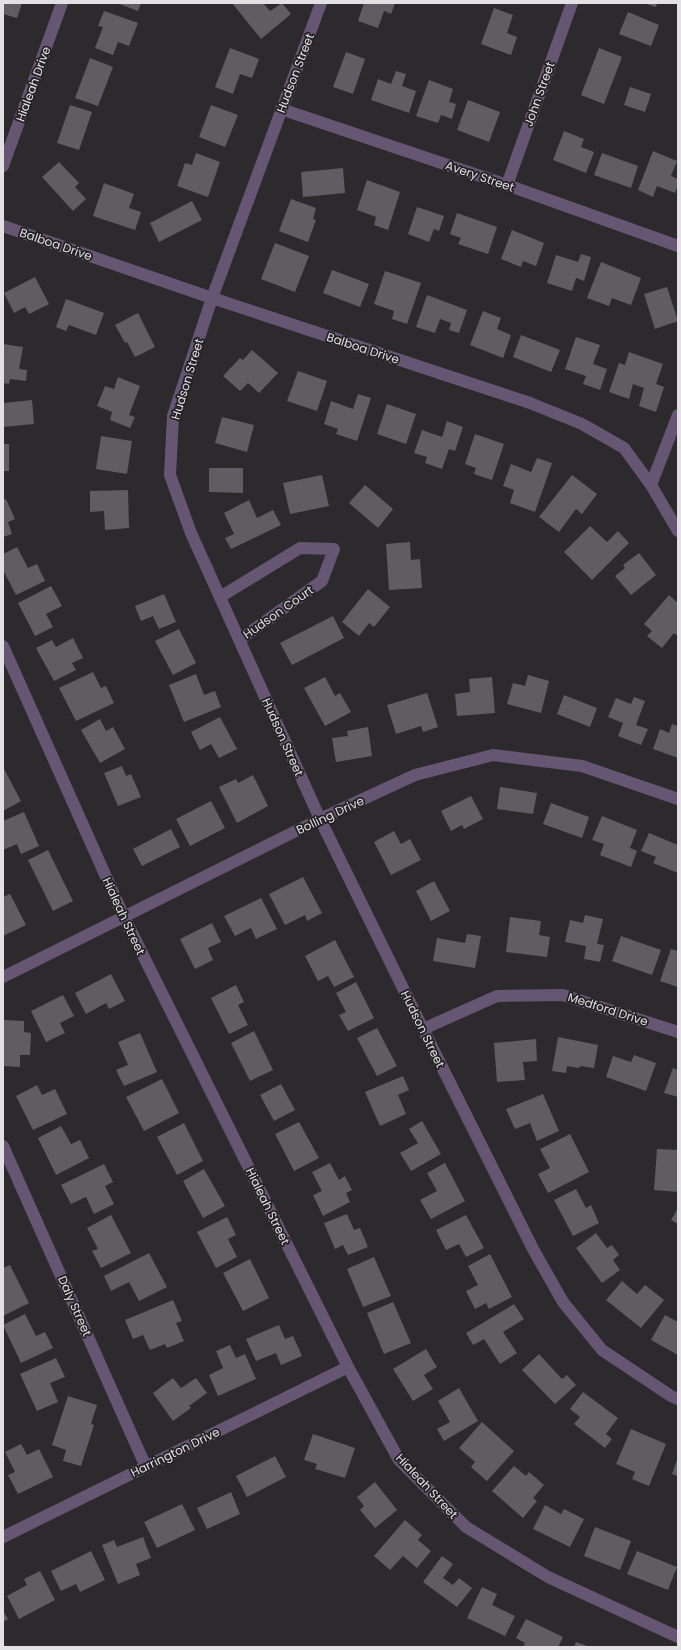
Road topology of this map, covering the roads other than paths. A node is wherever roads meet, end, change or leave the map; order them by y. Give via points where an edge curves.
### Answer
1 (62, 3) edge
2 (322, 3) edge
3 (572, 3) edge
4 (281, 109) junction
5 (3, 166) edge
6 (507, 185) junction
7 (3, 226) edge
8 (678, 246) edge
9 (212, 298) junction
10 (678, 415) edge
11 (651, 485) junction
12 (678, 531) edge
13 (220, 597) junction
14 (239, 640) junction
15 (3, 646) edge
16 (678, 799) edge
17 (320, 819) junction
18 (124, 917) junction
19 (3, 977) edge
20 (423, 1029) junction
21 (678, 1032) edge
22 (3, 1146) edge
23 (348, 1368) junction
24 (678, 1399) edge
25 (146, 1467) junction
26 (3, 1537) edge
27 (678, 1637) edge

1 - 5 street, Hialeah Drive
2 - 4 street, Hudson Street
3 - 6 street, John Street
4 - 6 street, Avery Street
4 - 9 street, Hudson Street
6 - 8 street, Avery Street
7 - 9 street, Balboa Drive
9 - 11 street, Balboa Drive via 530,403 582,424 624,448
9 - 13 street, Hudson Street via 174,416 170,475 191,533
10 - 11 street
11 - 12 street, Balboa Drive
13 - 14 street, Hudson Street
13 - 14 street, Hudson Court via 300,548 334,549 322,581
14 - 17 street, Hudson Street
15 - 18 street, Hialeah Street
16 - 17 street, Bolling Drive via 582,766 492,755 415,775
17 - 18 street, Bolling Drive
17 - 20 street, Hudson Street
18 - 19 street, Bolling Drive
18 - 23 street, Hialeah Street
20 - 21 street, Medford Drive via 497,996 563,995
20 - 24 street, Hudson Street via 533,1249 563,1302 602,1350
22 - 25 street, Daly Street
23 - 25 street, Harrington Drive
23 - 27 street, Hialeah Street via 399,1460 466,1527 548,1577
25 - 26 street, Harrington Drive

